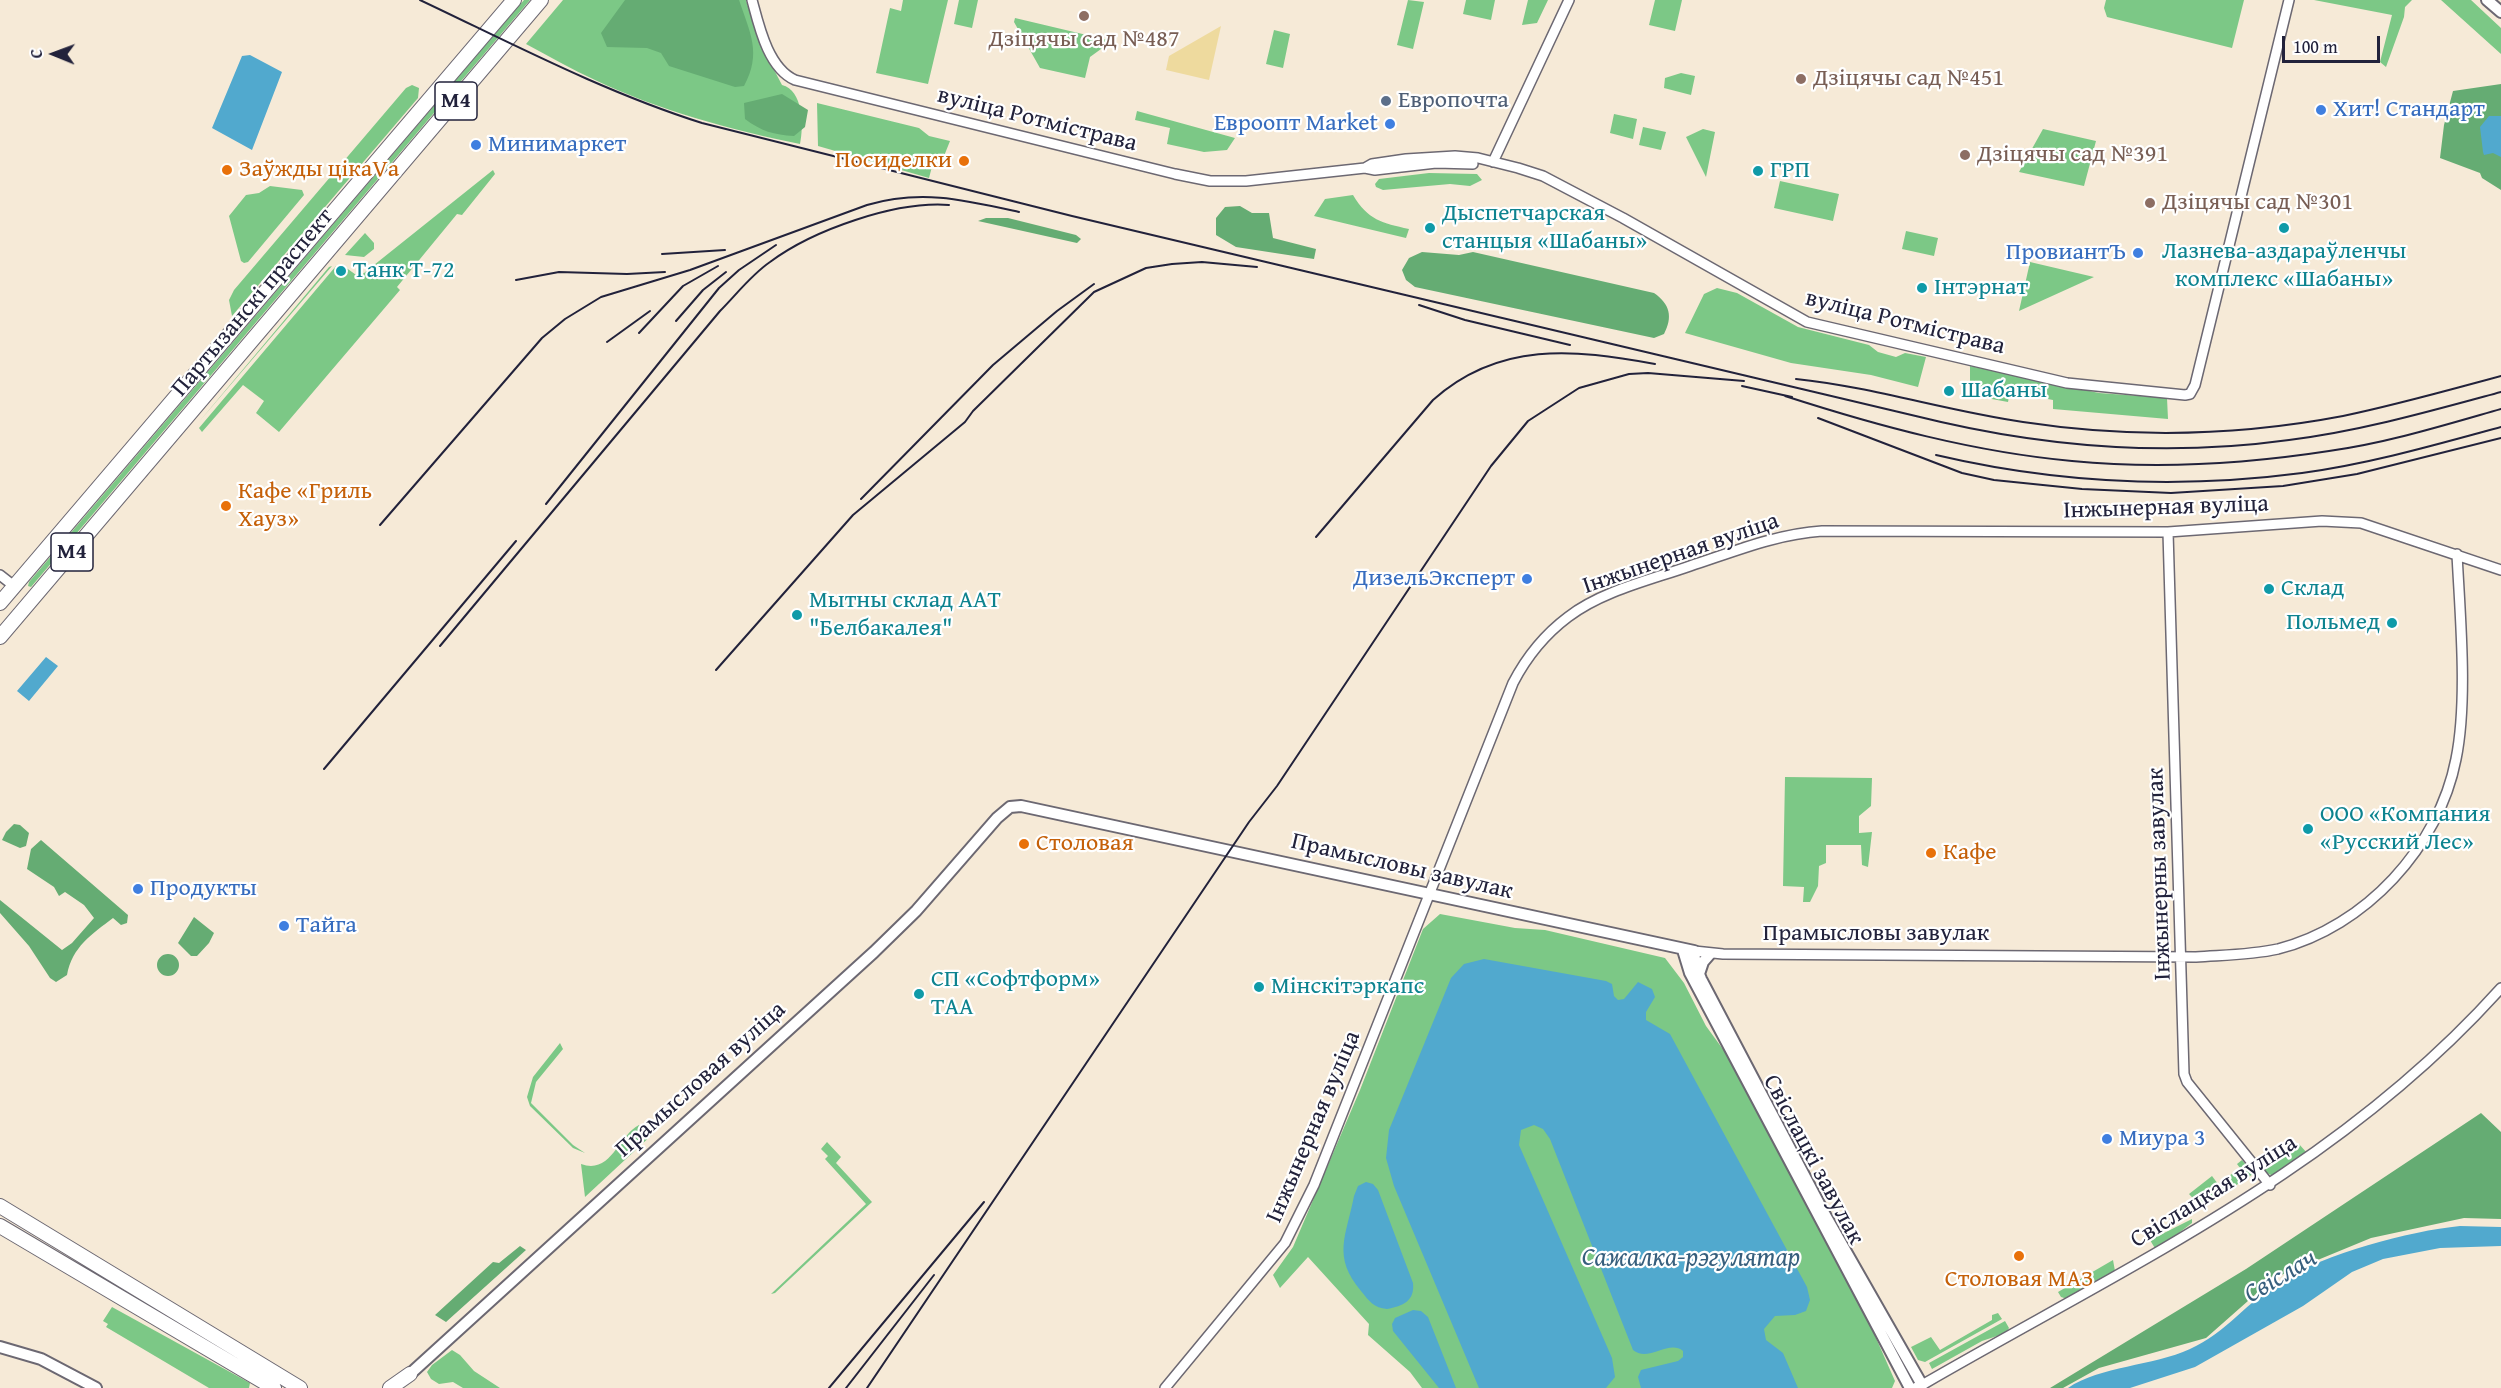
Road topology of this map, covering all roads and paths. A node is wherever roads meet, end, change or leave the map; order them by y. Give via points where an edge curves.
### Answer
1 (514, 0) edge
2 (541, 0) edge
3 (752, 0) edge
4 (1569, 0) edge
5 (2289, 0) edge
6 (2487, 0) edge
7 (2501, 12) edge
8 (1493, 162) junction
9 (2168, 532) junction
10 (2457, 554) junction
11 (2501, 570) edge
12 (0, 575) edge
13 (14, 586) junction
14 (0, 603) edge
15 (0, 637) edge
16 (1010, 807) joint
17 (1428, 894) junction
18 (1689, 950) junction
19 (1710, 954) junction
20 (2182, 957) junction
21 (1699, 974) junction
22 (2501, 988) edge
23 (2270, 1185) junction
24 (0, 1206) edge
25 (0, 1227) edge
26 (0, 1347) edge
27 (410, 1374) junction
28 (1919, 1386) edge
29 (96, 1388) edge
30 (274, 1388) edge
31 (300, 1388) edge
32 (390, 1388) edge
33 (396, 1388) edge
34 (1165, 1388) edge
35 (1910, 1388) edge

1 - 13 highway, Партызанскі праспект / М4
2 - 15 highway, Партызанскі праспект / М4
3 - 8 street, вуліца Ротмістрава via 771,54 783,72 795,80 1210,181
4 - 8 street
5 - 8 street, вуліца Ротмістрава via 2190,394 2067,383 1807,322 1694,256 1543,176
6 - 7 main road
9 - 10 street, Інжынерная вуліца via 2322,521 2361,523
9 - 17 street, Інжынерная вуліца via 1809,532 1745,548 1586,605 1543,639 1524,661
9 - 20 street, Інжынерны завулак
10 - 11 street, Інжынерная вуліца
10 - 20 street, Прамысловы завулак via 2461,690 2457,758 2442,806 2421,843 2380,891 2331,928 2278,948 2247,954
12 - 13 street
13 - 14 highway, Партызанскі праспект / М4
16 - 17 main road, Прамысловы завулак via 1030,808
16 - 27 main road, Прамысловая вуліца via 874,952
17 - 18 main road, Прамысловы завулак
17 - 34 street, Інжынерная вуліца via 1295,1227 1269,1264
18 - 19 street, Прамысловы завулак
18 - 21 main road, Свіслацкі завулак
18 - 35 main road, Свіслацкі завулак via 1690,973
19 - 20 street, Прамысловы завулак
19 - 21 main road
20 - 23 street, Інжынерны завулак via 2183,1066 2187,1082
21 - 28 main road, Свіслацкі завулак
22 - 23 street, Свіслацкая вуліца via 2391,1096
23 - 28 street, Свіслацкая вуліца via 2204,1227
24 - 31 highway
25 - 30 highway
26 - 29 main road via 42,1359
27 - 32 highway
27 - 33 highway

